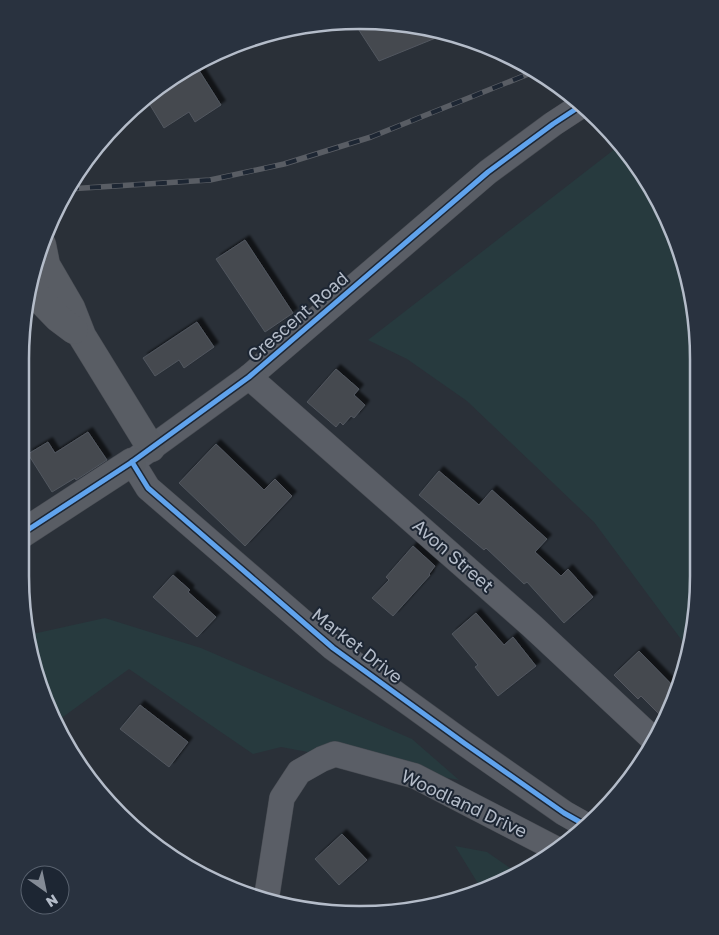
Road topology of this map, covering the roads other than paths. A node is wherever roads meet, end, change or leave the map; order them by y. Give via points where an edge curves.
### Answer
1 (576, 109) edge
2 (44, 261) edge
3 (35, 294) edge
4 (82, 336) junction
5 (249, 377) junction
6 (142, 455) junction
7 (29, 529) edge
8 (649, 735) edge
9 (580, 822) edge
10 (550, 846) edge
11 (267, 893) edge

1 - 5 street, Crescent Road via 488,172
2 - 4 street via 71,308
3 - 4 street
4 - 6 street, Market Drive
5 - 6 street, Crescent Road
5 - 8 street, Avon Street via 532,626
6 - 7 street, Crescent Road
6 - 9 street, Market Drive via 148,488 333,648
10 - 11 street, Woodland Drive via 415,776 335,754 299,772 282,798

